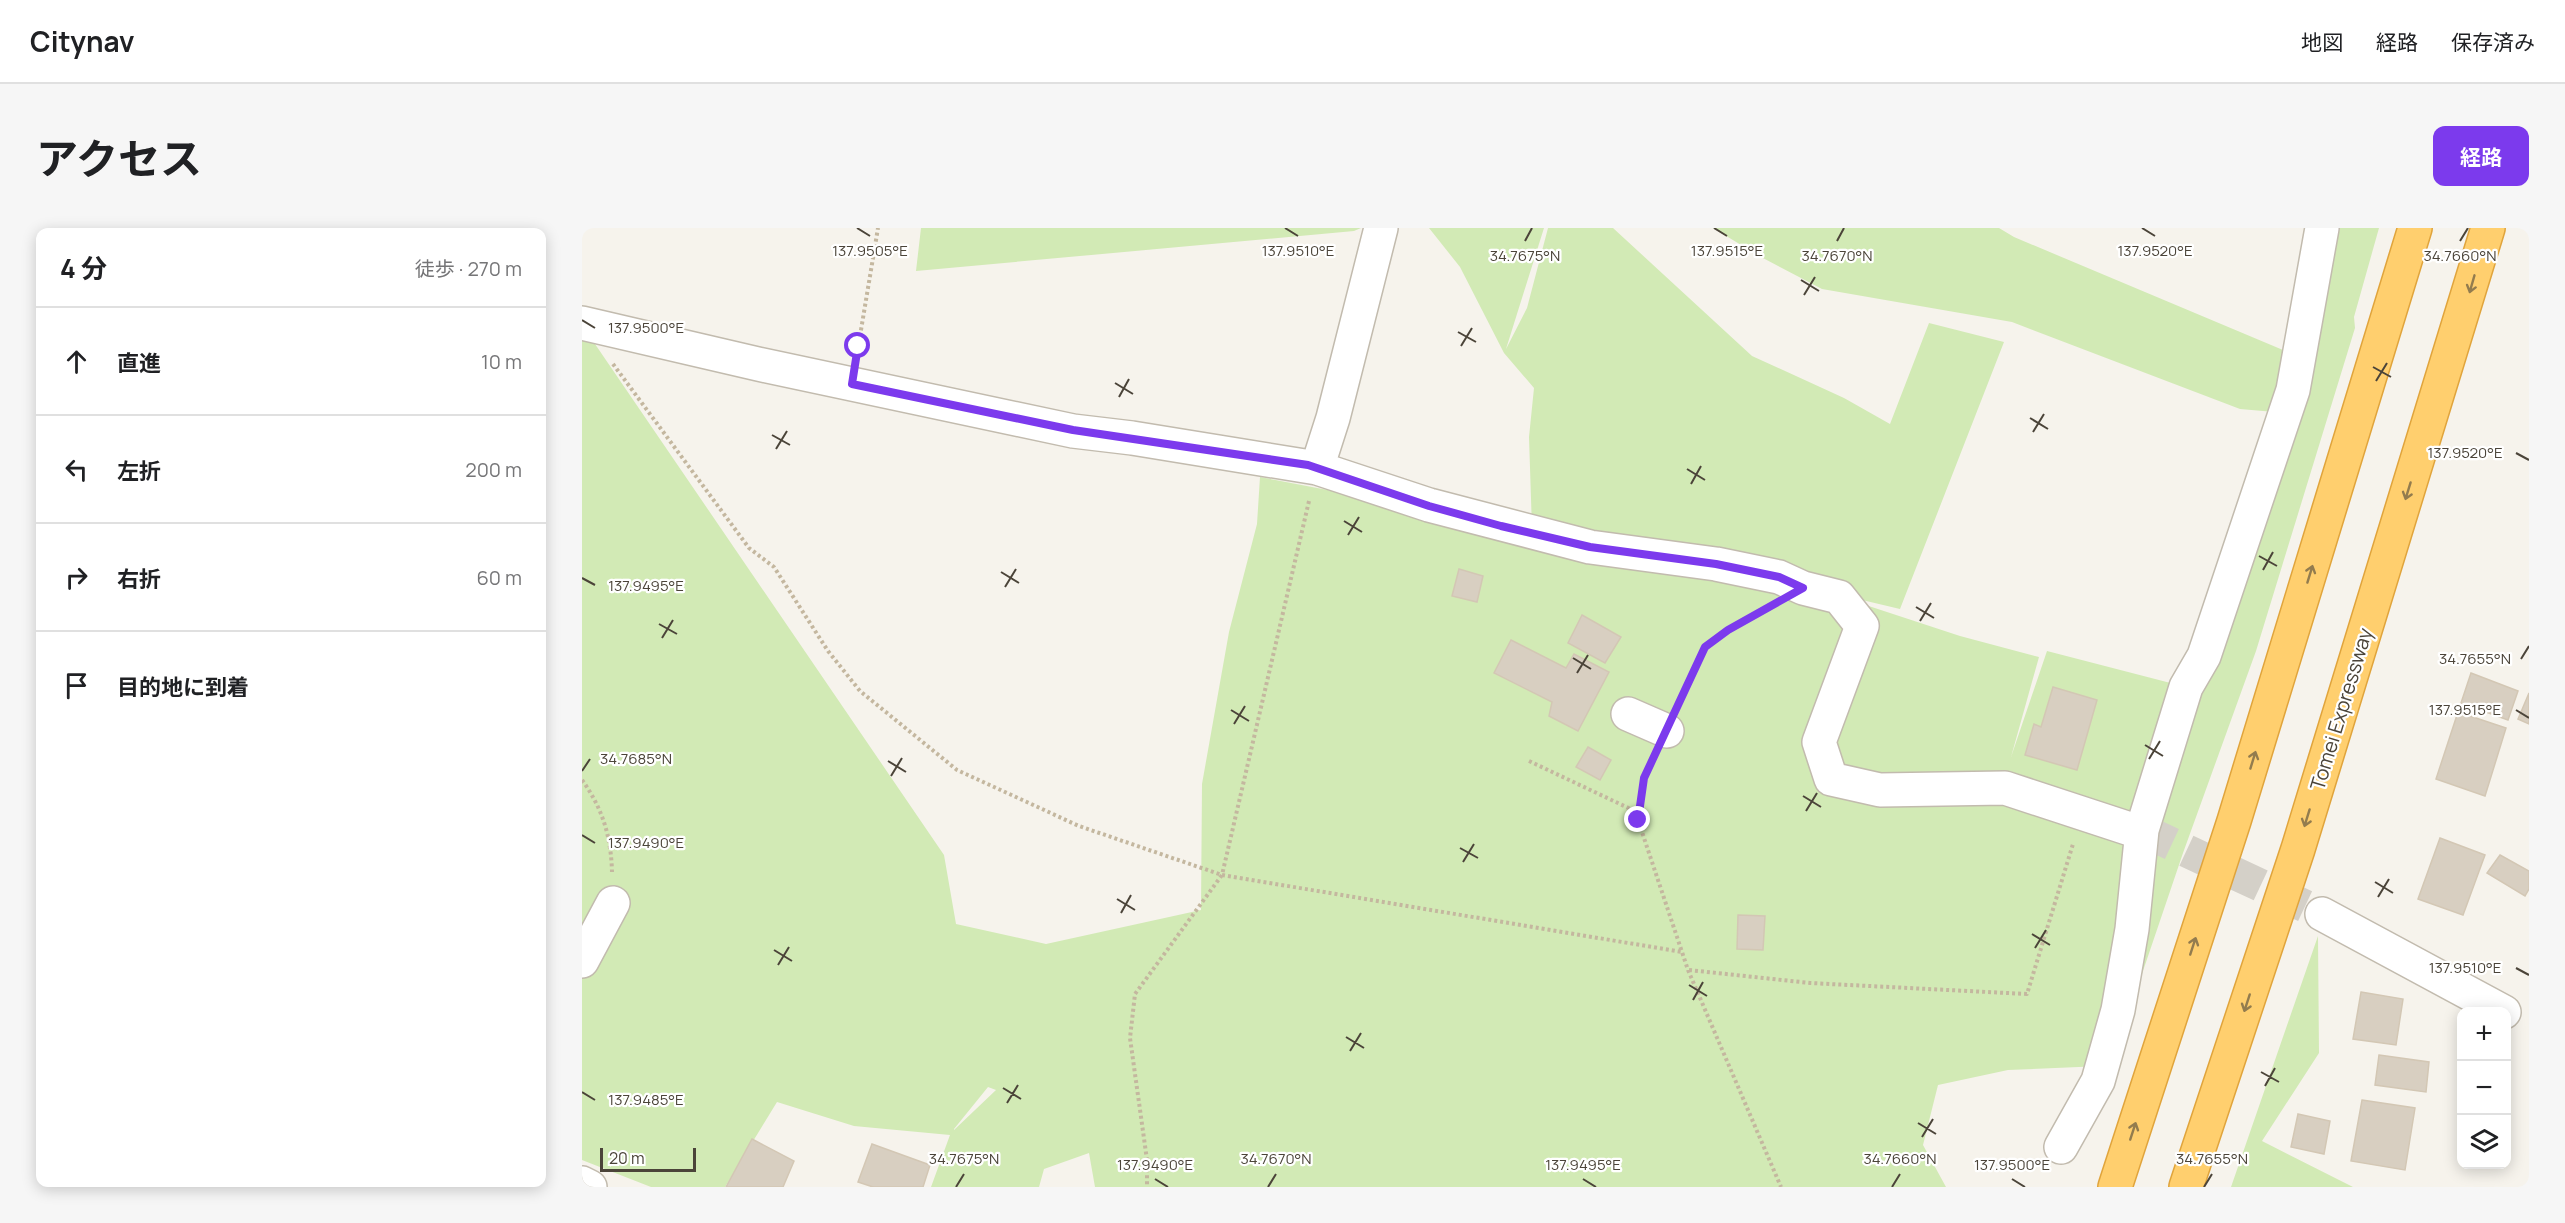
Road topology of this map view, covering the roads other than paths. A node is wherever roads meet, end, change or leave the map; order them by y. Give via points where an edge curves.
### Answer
1 (1381, 228) edge
2 (2322, 228) edge
3 (2415, 228) edge
4 (2488, 228) edge
5 (583, 324) edge
6 (1317, 468) junction
7 (1628, 714) dead end
8 (1667, 731) road end
9 (2142, 830) junction
10 (614, 903) road end
11 (2322, 914) tunnel mouth
12 (582, 961) edge
13 (2496, 1007) edge
14 (2511, 1015) edge
15 (2529, 1025) edge
16 (2061, 1147) dead end
17 (582, 1183) edge
18 (590, 1187) edge
19 (2115, 1187) edge
20 (2186, 1187) edge

1 - 6 street
2 - 9 street via 2294,390 2204,656 2186,687
19 -> 3 highway via 2234,821
4 -> 20 highway, Tomei Expressway via 2298,849
5 - 6 street via 1073,430
6 - 9 street via 1501,526 1590,547 1727,566 1779,577 1839,597 1862,626 1819,742 1831,779 1880,790 2006,788
7 - 8 street
9 - 16 street via 2132,929 2118,1010 2098,1081
10 - 12 street
11 - 13 street
14 - 15 street
17 - 18 street

